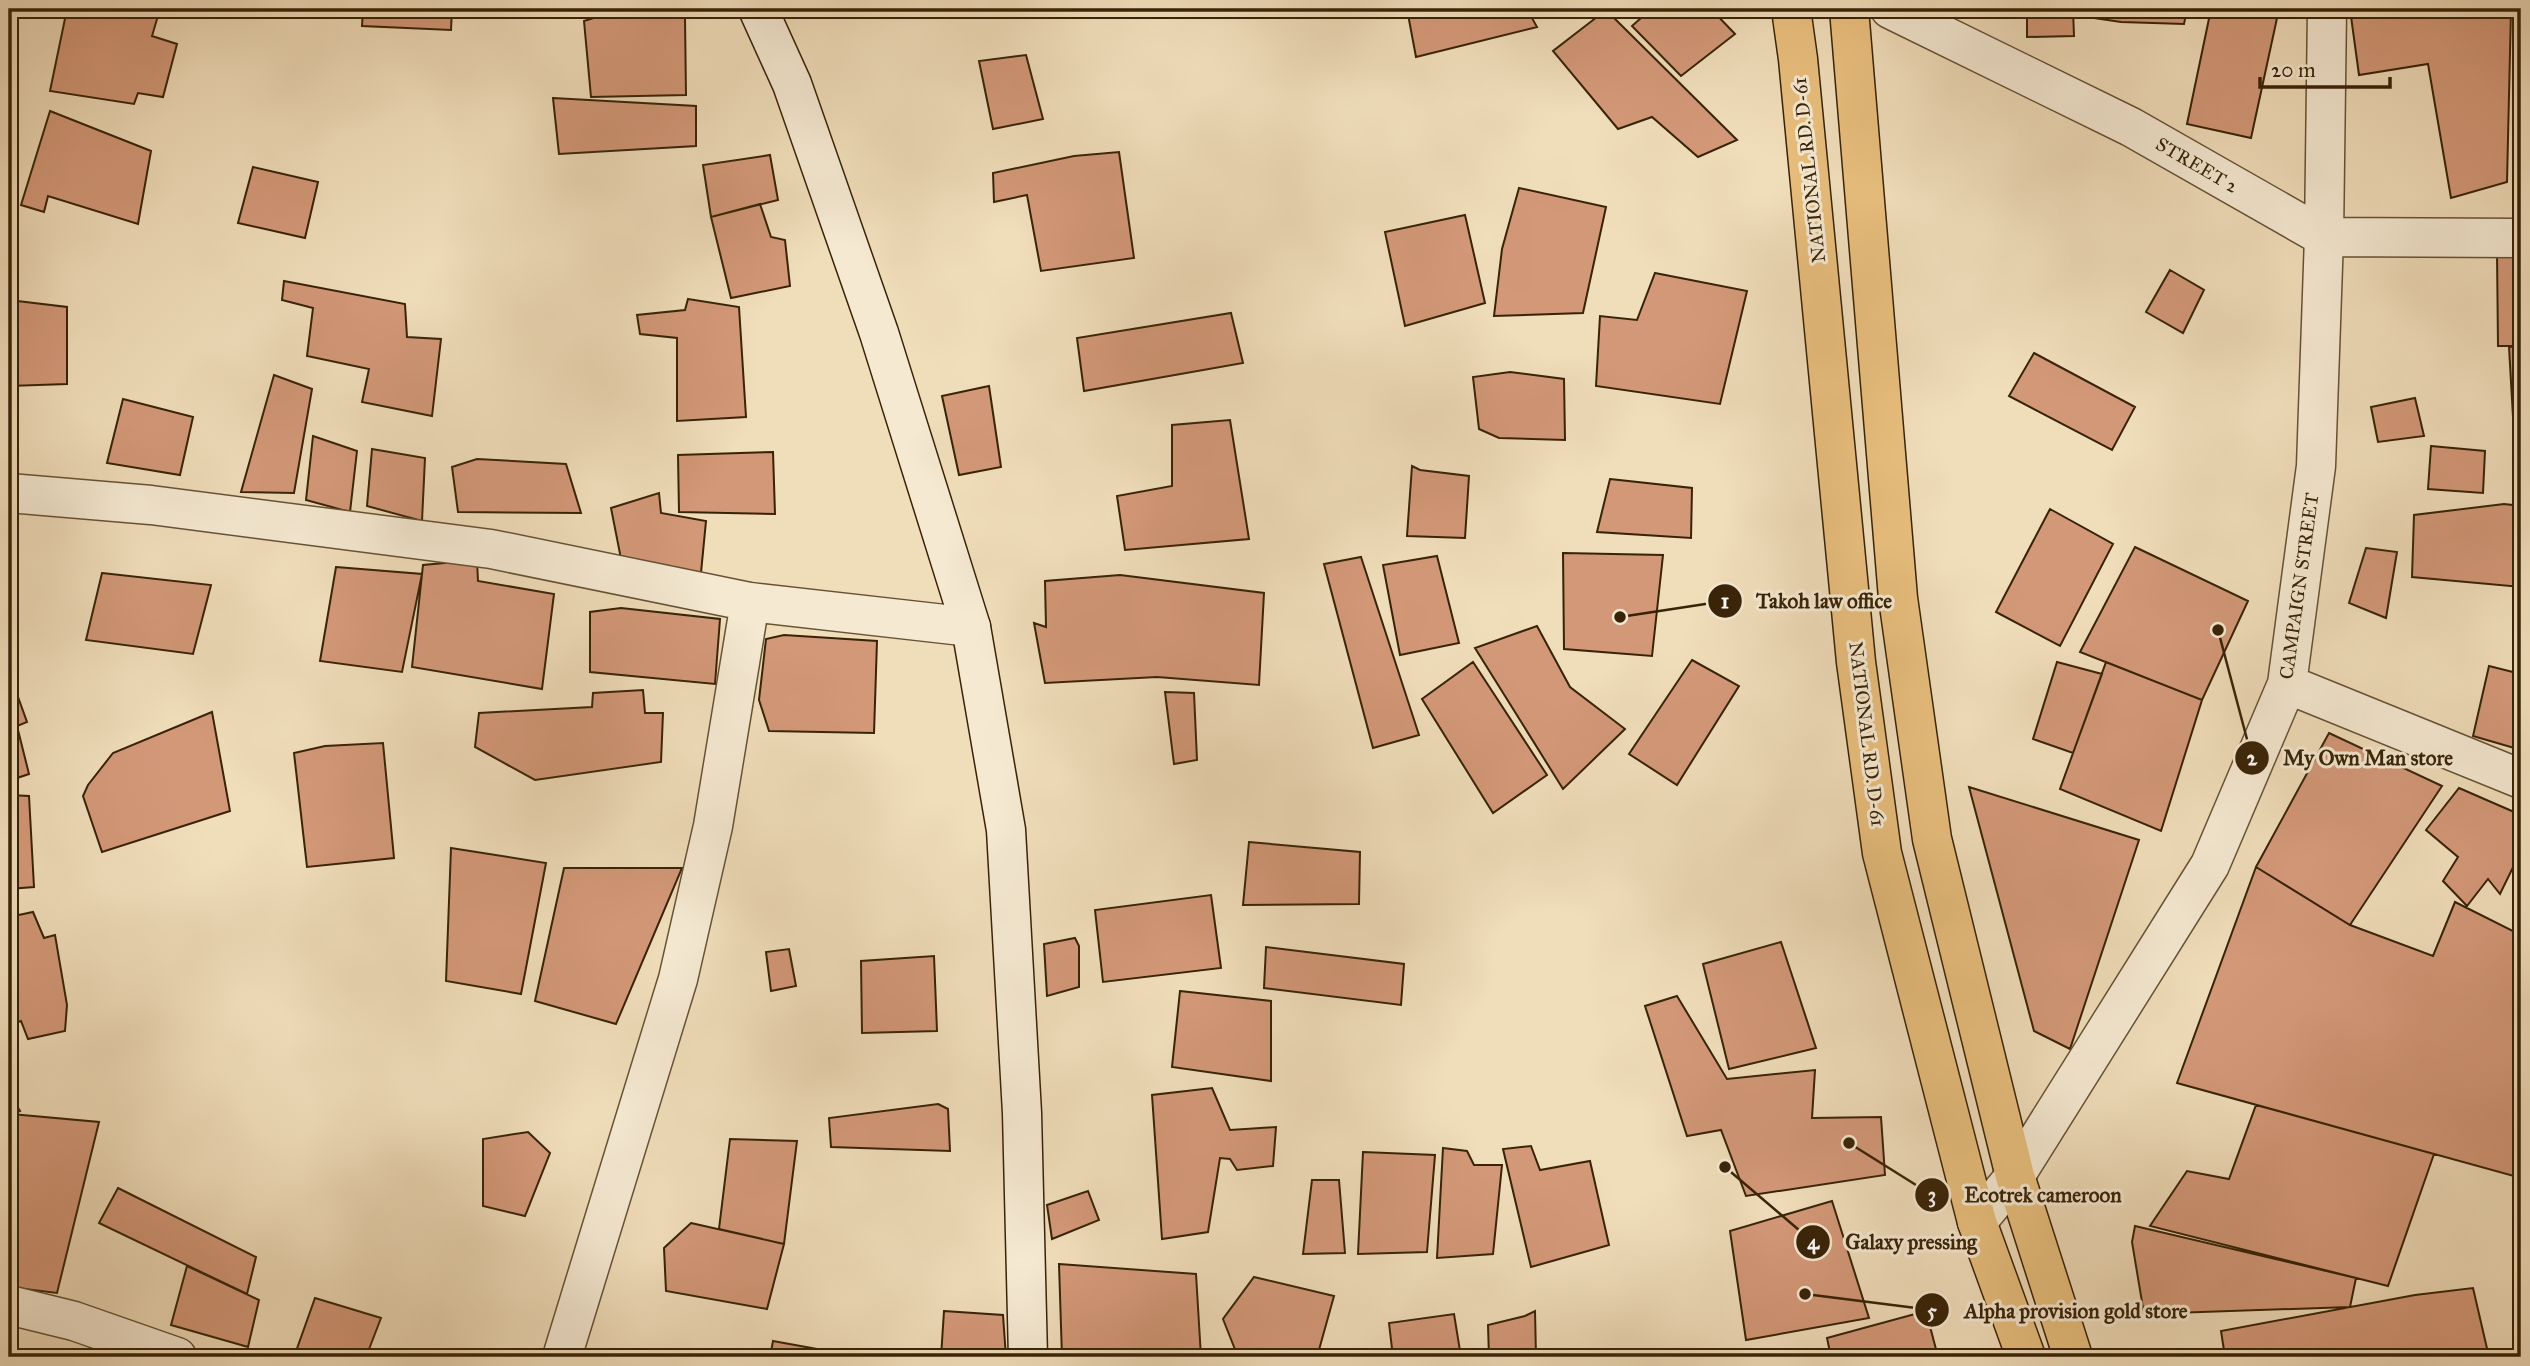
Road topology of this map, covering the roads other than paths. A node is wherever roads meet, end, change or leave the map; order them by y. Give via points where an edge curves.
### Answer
1 (758, 9) edge
2 (1791, 9) edge
3 (1849, 9) edge
4 (1890, 9) edge
5 (2327, 9) edge
6 (2324, 237) junction
7 (2521, 238) edge
8 (9, 493) edge
9 (750, 602) junction
10 (971, 627) junction
11 (2287, 684) junction
12 (2521, 779) edge
13 (2015, 1176) junction
14 (1977, 1222) junction
15 (9, 1306) edge
16 (177, 1357) edge
17 (562, 1357) edge
18 (1028, 1357) edge
19 (2026, 1357) edge
20 (2073, 1357) edge

1 - 10 street via 792,84 879,333
2 - 14 highway, NATIONAL RD. D-61 via 1857,662 1882,853
3 - 13 highway via 1898,597 1930,825
4 - 6 street, STREET 2 via 2131,127
5 - 6 street, CAMPAIGN STREET
6 - 7 street, STREET 2
6 - 11 street, CAMPAIGN STREET via 2316,466
8 - 9 street via 151,505 491,549
9 - 10 street
9 - 17 street via 713,826 678,979
10 - 18 street via 1006,830 1022,1113
11 - 12 street
11 - 13 street, CAMPAIGN STREET via 2210,865
13 - 14 street, CAMPAIGN STREET
13 - 20 highway
14 - 19 highway, NATIONAL RD. D-61
15 - 16 street via 74,1321

